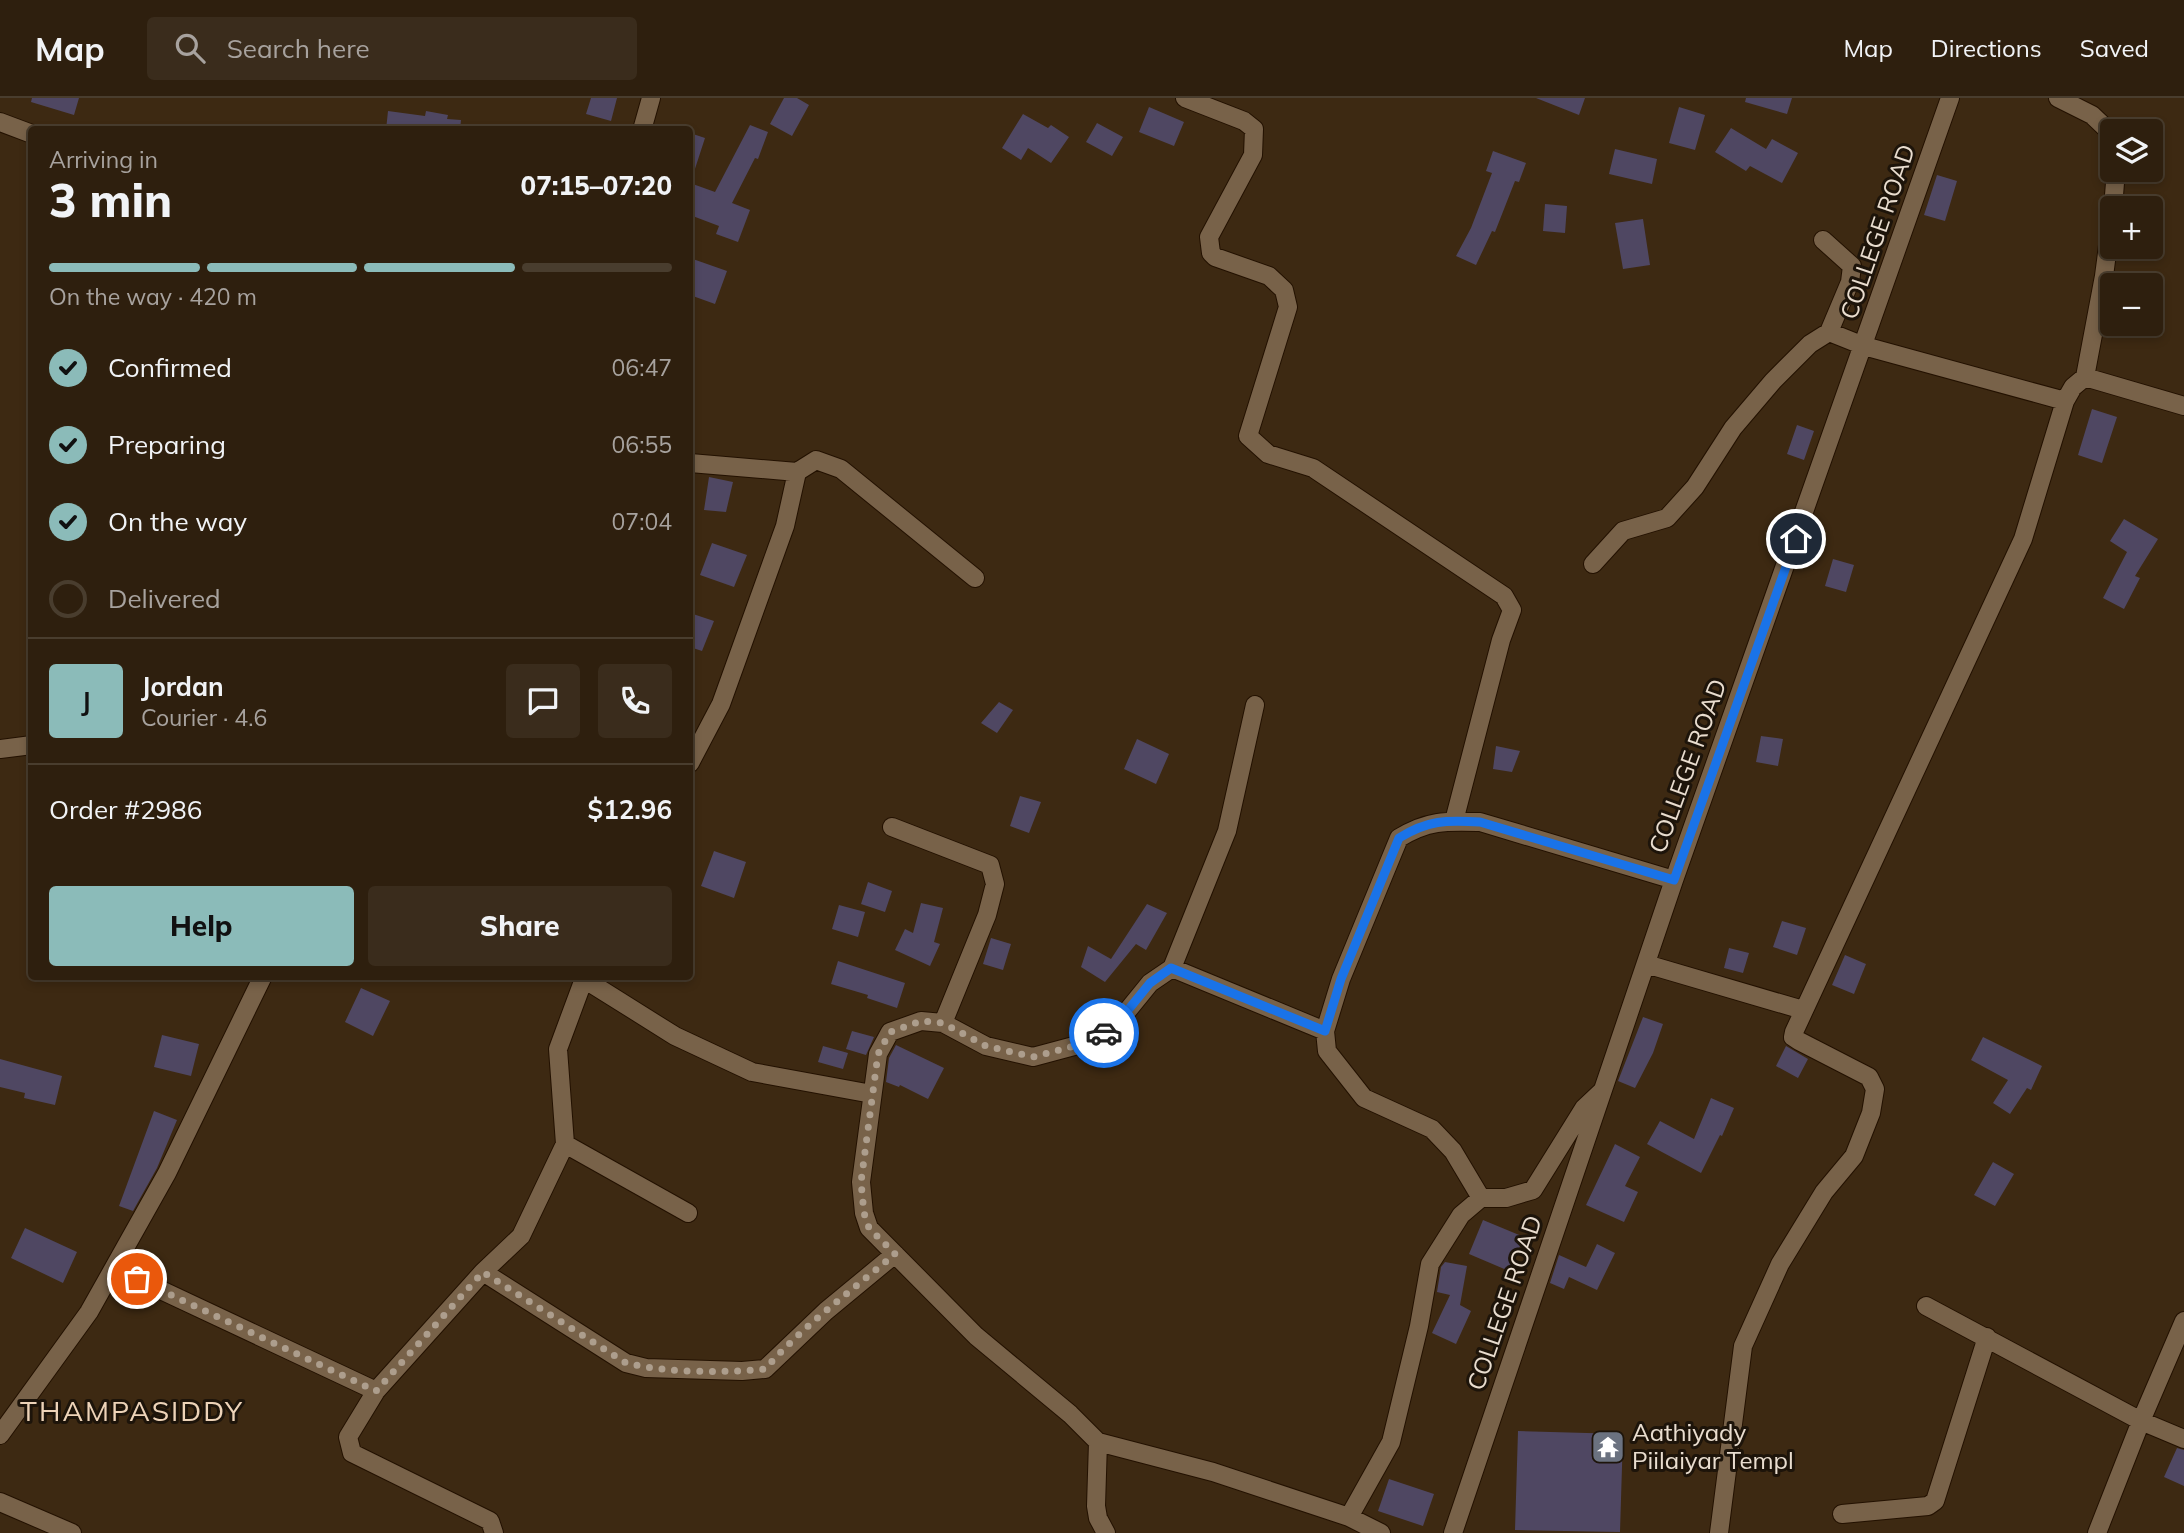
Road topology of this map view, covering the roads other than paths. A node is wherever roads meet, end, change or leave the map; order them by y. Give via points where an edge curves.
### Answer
1 (651, 98) edge
2 (1185, 98) edge
3 (1950, 98) edge
4 (2058, 98) edge
5 (2100, 121) edge
6 (0, 122) edge
7 (643, 126) edge
8 (28, 132) edge
9 (1823, 240) dead end
10 (2106, 259) edge
11 (1829, 332) junction
12 (1864, 346) junction
13 (2085, 377) junction
14 (2065, 401) junction
15 (2184, 406) edge
16 (693, 463) edge
17 (797, 471) junction
18 (1593, 564) dead end
19 (975, 578) dead end
20 (1255, 705) dead end
21 (28, 746) edge
22 (0, 749) edge
23 (693, 756) edge
24 (1454, 821) junction
25 (892, 827) dead end
26 (1674, 880) junction
27 (1646, 964) junction
28 (1171, 968) junction
29 (261, 980) edge
30 (583, 980) edge
31 (587, 980) edge
32 (1803, 1010) junction
33 (943, 1023) junction
34 (1325, 1031) junction
35 (1603, 1090) junction
36 (872, 1094) junction
37 (565, 1144) junction
38 (1481, 1198) junction
39 (688, 1213) dead end
40 (895, 1254) junction
41 (114, 1268) junction
42 (483, 1272) junction
43 (1926, 1306) dead end
44 (2184, 1321) edge
45 (1987, 1337) junction
46 (376, 1391) junction
47 (2141, 1421) junction
48 (0, 1435) edge
49 (2184, 1439) edge
50 (1097, 1441) junction
51 (0, 1502) edge
52 (1842, 1514) dead end
53 (1349, 1517) junction
54 (1372, 1531) edge
55 (72, 1533) edge
56 (495, 1533) edge
57 (1106, 1533) edge
58 (1453, 1533) edge
59 (1719, 1533) edge
60 (2098, 1533) edge

1 - 7 street
2 - 24 street via 1254,129 1253,155 1209,237 1211,253 1269,276 1284,290 1288,307 1248,436 1268,454 1313,468 1504,596 1511,610
3 - 12 street, COLLEGE ROAD
4 - 5 street
6 - 8 street
9 - 11 street via 1852,267
10 - 13 street
11 - 12 street
11 - 18 street via 1773,381 1667,518 1623,531
12 - 14 street
12 - 26 street, COLLEGE ROAD
13 - 14 street
13 - 15 street
14 - 32 street via 2023,539
16 - 17 street
17 - 19 street via 816,460 841,469
17 - 23 street via 785,526 721,704
20 - 28 street via 1227,831
21 - 22 street
24 - 26 street via 1480,822
24 - 34 street via 1420,825 1399,838 1341,979
25 - 33 street via 990,865 995,884
26 - 27 street, COLLEGE ROAD
27 - 32 street
27 - 35 street, COLLEGE ROAD
28 - 33 street via 1150,983 1111,1031 1033,1057 986,1046
28 - 34 street
29 - 41 street via 167,1173
30 - 37 street via 558,1049
31 - 36 street via 675,1036 752,1072
32 - 59 street via 1793,1037 1869,1077 1875,1089 1871,1114 1854,1156 1824,1192 1780,1264 1743,1346
33 - 36 street via 921,1021 890,1032 878,1054
34 - 38 street via 1327,1051 1364,1098 1432,1129 1453,1151
35 - 38 street via 1584,1108 1533,1191
35 - 58 street, COLLEGE ROAD
36 - 40 street via 861,1182 864,1213 869,1228
37 - 39 street
37 - 42 street via 520,1236
38 - 53 street via 1461,1215 1430,1264 1391,1442
40 - 42 street via 765,1369 742,1371 646,1368 626,1363
40 - 50 street via 976,1336
41 - 46 street
41 - 48 street via 89,1312
42 - 46 street
43 - 45 street
44 - 47 street
45 - 47 street
45 - 52 street via 1936,1500 1928,1506
46 - 56 street via 348,1437 352,1453 489,1521
47 - 49 street
47 - 60 street
50 - 53 street via 1213,1472
50 - 57 street via 1096,1506
51 - 55 street
53 - 54 street

